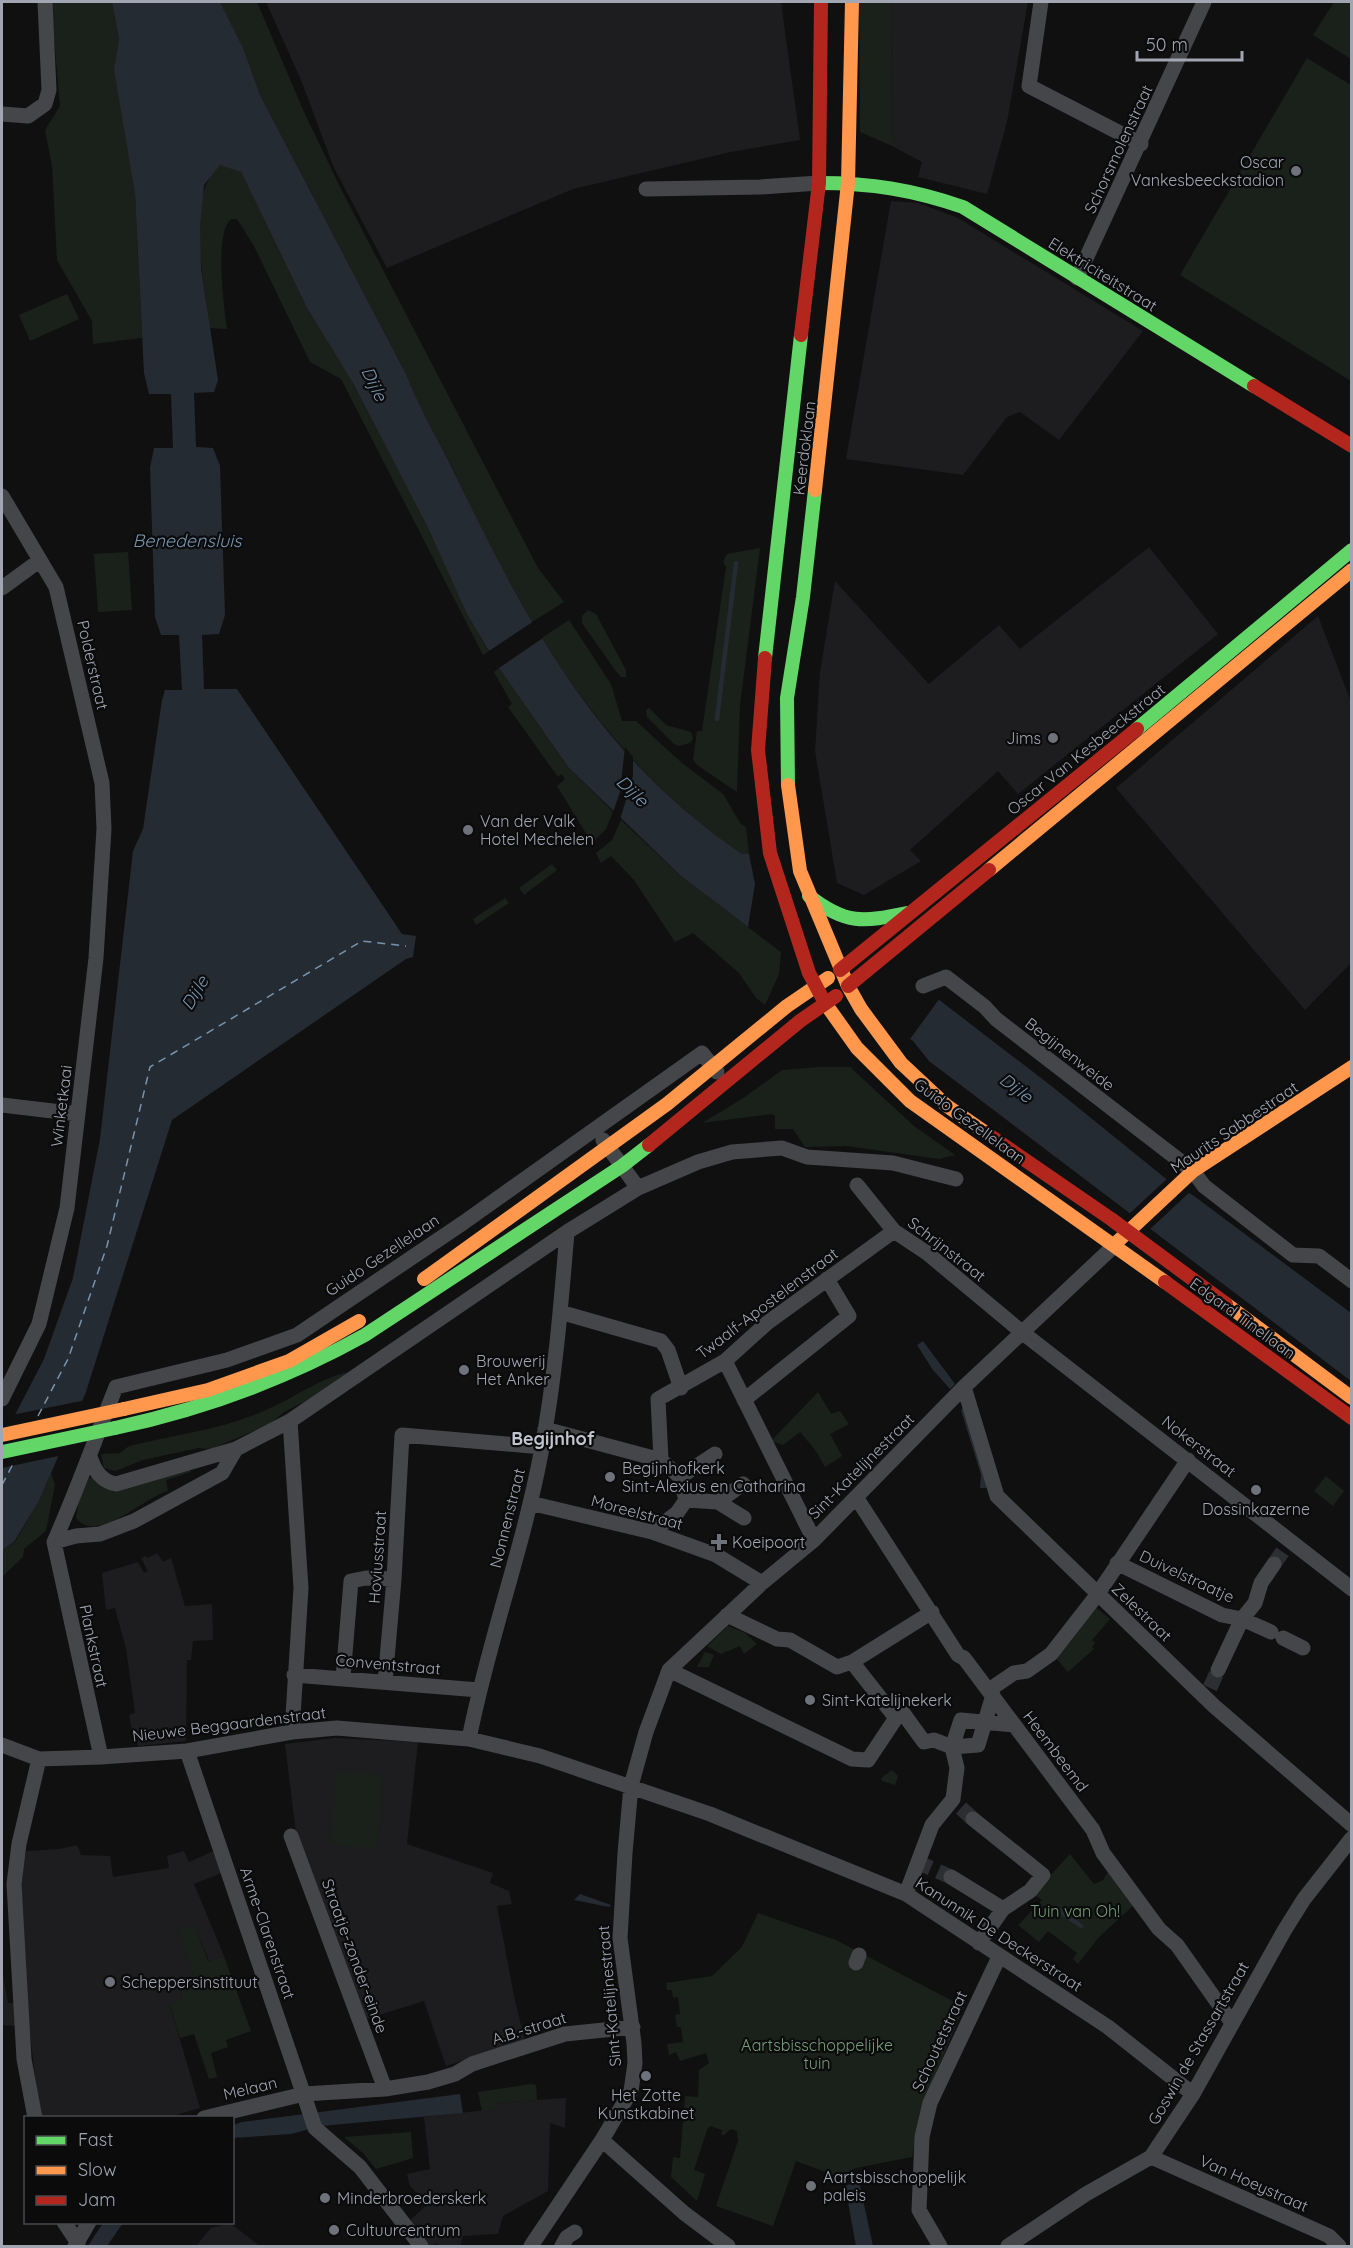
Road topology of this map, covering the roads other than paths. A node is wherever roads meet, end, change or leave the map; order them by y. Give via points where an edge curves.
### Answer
1 (45, 2) edge
2 (821, 2) edge
3 (852, 2) edge
4 (1041, 2) edge
5 (1204, 2) edge
6 (2, 114) edge
7 (1141, 144) junction
8 (819, 183) junction
9 (848, 183) junction
10 (646, 189) dead end
11 (1077, 278) junction
12 (1352, 446) edge
13 (2, 496) edge
14 (1352, 550) edge
15 (39, 561) junction
16 (1352, 570) edge
17 (2, 588) edge
18 (104, 829) joint
19 (809, 898) junction
20 (907, 913) junction
21 (840, 970) junction
22 (815, 980) junction
23 (923, 986) dead end
24 (843, 990) junction
25 (825, 1003) junction
26 (1352, 1067) edge
27 (713, 1068) junction
28 (725, 1083) junction
29 (2, 1105) edge
30 (78, 1114) junction
31 (601, 1138) junction
32 (622, 1166) junction
33 (1188, 1176) junction
34 (956, 1179) dead end
35 (857, 1185) dead end
36 (638, 1188) junction
37 (1133, 1226) junction
38 (894, 1231) junction
39 (567, 1232) junction
40 (1114, 1246) junction
41 (827, 1279) junction
42 (1352, 1281) edge
43 (410, 1288) dead end
44 (374, 1311) dead end
45 (560, 1312) junction
46 (1023, 1333) junction
47 (725, 1361) junction
48 (6, 1379) edge
49 (964, 1387) junction
50 (681, 1388) junction
51 (1352, 1398) edge
52 (2, 1399) edge
53 (744, 1400) junction
54 (1352, 1418) edge
55 (290, 1421) junction
56 (544, 1429) junction
57 (2, 1435) edge
58 (542, 1447) junction
59 (236, 1449) junction
60 (2, 1452) edge
61 (715, 1454) dead end
62 (90, 1457) junction
63 (661, 1460) junction
64 (1188, 1460) junction
65 (680, 1477) junction
66 (743, 1484) dead end
67 (856, 1497) junction
68 (686, 1500) junction
69 (718, 1502) junction
70 (530, 1503) junction
71 (744, 1518) dead end
72 (652, 1532) junction
73 (814, 1540) junction
74 (54, 1542) junction
75 (1117, 1563) junction
76 (1274, 1564) tunnel mouth
77 (394, 1579) junction
78 (762, 1583) junction
79 (1352, 1589) edge
80 (1097, 1595) junction
81 (932, 1612) junction
82 (727, 1615) junction
83 (1242, 1619) junction
84 (1303, 1648) dead end
85 (852, 1662) junction
86 (669, 1670) junction
87 (1218, 1670) tunnel mouth
88 (294, 1675) junction
89 (343, 1678) junction
90 (385, 1682) junction
91 (479, 1690) junction
92 (991, 1693) junction
93 (899, 1715) junction
94 (986, 1722) junction
95 (1014, 1725) junction
96 (292, 1732) junction
97 (469, 1739) junction
98 (2, 1745) edge
99 (952, 1747) junction
100 (187, 1751) junction
101 (101, 1757) junction
102 (39, 1759) junction
103 (631, 1786) junction
104 (973, 1819) tunnel mouth
105 (1352, 1825) edge
106 (291, 1836) dead end
107 (1352, 1838) edge
108 (951, 1877) tunnel mouth
109 (906, 1894) junction
110 (1003, 1909) junction
111 (979, 1943) junction
112 (999, 1957) junction
113 (1232, 2023) junction
114 (633, 2027) junction
115 (385, 2089) junction
116 (304, 2094) junction
117 (1193, 2094) junction
118 (35, 2116) edge
119 (212, 2116) edge
120 (602, 2140) junction
121 (1151, 2157) junction
122 (65, 2224) edge
123 (88, 2224) edge
124 (575, 2232) dead end
125 (77, 2245) edge
126 (421, 2247) edge
127 (531, 2247) edge
128 (562, 2247) edge
129 (728, 2247) edge
130 (939, 2247) edge
131 (1008, 2247) edge
132 (1339, 2247) edge

1 - 6 street via 49,90 45,104 28,116
2 - 8 main road, Keerdoklaan
3 - 9 main road, Keerdoklaan
4 - 7 street via 1029,86
5 - 7 street, Schorsmolenstraat
7 - 11 street, Schorsmolenstraat
8 - 9 main road, Elektriciteitstraat
8 - 10 street
8 - 22 main road, Keerdoklaan via 766,642 758,750 775,874
9 - 11 main road, Elektriciteitstraat via 921,192 963,207
9 - 19 main road, Keerdoklaan via 824,424 787,698 788,787 800,871
11 - 12 main road, Elektriciteitstraat
13 - 15 street, Polderstraat
14 - 20 main road, Oscar Van Kesbeeckstraat via 1101,759
15 - 17 street
15 - 18 street, Polderstraat via 56,587 102,783
16 - 24 main road, Oscar Van Kesbeeckstraat
18 - 30 street, Winketkaai via 102,903
19 - 20 main road via 850,920 871,921
19 - 21 main road, Keerdoklaan
20 - 21 main road, Oscar Van Kesbeeckstraat
21 - 22 main road, Guido Gezellelaan
21 - 24 main road, Guido Gezellelaan
22 - 25 main road, Guido Gezellelaan
22 - 27 main road, Guido Gezellelaan
23 - 33 street, Begijnenweide via 946,977
24 - 25 main road
24 - 37 main road, Guido Gezellelaan via 902,1064 947,1106
25 - 28 main road
25 - 40 main road, Guido Gezellelaan via 857,1048 910,1101
26 - 33 main road, Maurits Sabbestraat
27 - 28 street
27 - 31 main road, Guido Gezellelaan
27 - 31 street, Guido Gezellelaan via 702,1053
28 - 32 main road
29 - 30 street
30 - 48 street, Winketkaai via 67,1208 39,1324
31 - 32 street
31 - 43 main road, Guido Gezellelaan
31 - 62 street, Guido Gezellelaan via 297,1335 227,1360 116,1387
32 - 36 street
32 - 60 main road, bridge via 326,1358 223,1401 162,1419
33 - 37 main road, Maurits Sabbestraat
33 - 42 street via 1293,1255 1319,1256
34 - 36 street via 893,1163 807,1157 782,1148 720,1155
35 - 38 street, Schrijnstraat
36 - 39 street
37 - 40 main road, Maurits Sabbestraat
37 - 51 main road, Edgard Tinellaan
38 - 41 street, Twaalf-Apostelenstraat
38 - 46 street, Schrijnstraat via 927,1253
39 - 45 street, Nonnenstraat
39 - 55 street
40 - 46 street, Sint-Katelijnestraat
40 - 54 main road, Edgard Tinellaan
41 - 47 street, Twaalf-Apostelenstraat via 767,1323
41 - 53 street via 849,1316
44 - 57 main road, bridge via 289,1361 208,1390
45 - 50 street via 661,1341
45 - 56 street, Nonnenstraat
46 - 49 street, Sint-Katelijnestraat
46 - 64 street, Nokerstraat
47 - 50 street, Twaalf-Apostelenstraat
47 - 53 street
48 - 52 street
49 - 67 street, Sint-Katelijnestraat
49 - 80 street, Zelestraat via 997,1496
50 - 63 street, Twaalf-Apostelenstraat via 658,1399
53 - 73 street
55 - 59 street
55 - 88 street via 301,1588
56 - 58 street, Nonnenstraat
56 - 63 street
58 - 70 street, Nonnenstraat
58 - 77 street, Hoviusstraat via 402,1435
59 - 62 street via 116,1484 99,1475
59 - 74 street via 222,1473 134,1521 100,1534
61 - 65 street
62 - 74 street, Guido Gezellelaan
63 - 65 street
64 - 75 street
64 - 79 street, Nokerstraat via 1287,1544
65 - 68 street
66 - 69 street
67 - 73 street, Sint-Katelijnestraat
67 - 81 street, Heembeemd
68 - 69 street
68 - 72 street via 676,1514
69 - 71 street
70 - 72 street, Moreelstraat
70 - 91 street, Nonnenstraat
72 - 78 street, Moreelstraat via 716,1555
73 - 78 street, Sint-Katelijnestraat
74 - 101 street, Plankstraat
75 - 80 street
75 - 83 street, Duivelstraatje via 1222,1615
76 - 83 street, Duivelstraatje via 1261,1583 1255,1603
77 - 89 street via 351,1581
77 - 90 street, Hoviusstraat
78 - 82 street, Sint-Katelijnestraat
80 - 92 street via 1051,1654 1027,1671 1014,1673
80 - 105 street, Zelestraat
81 - 85 street
81 - 92 street, Heembeemd via 958,1655
82 - 85 street via 777,1639 790,1640 837,1667
82 - 86 street, Sint-Katelijnestraat
83 - 84 street, Duivelstraatje
83 - 87 street, Duivelstraatje
85 - 93 street
86 - 93 street via 852,1758 868,1760
86 - 103 street, Sint-Katelijnestraat
88 - 89 street, Conventstraat
88 - 96 street
89 - 90 street, Conventstraat
90 - 91 street, Conventstraat
91 - 97 street, Nonnenstraat
92 - 94 street
92 - 95 street, Heembeemd
93 - 99 street via 924,1742 934,1740
94 - 95 street
94 - 99 street via 978,1745
94 - 99 street via 961,1720
95 - 113 street, Heembeemd via 1093,1830 1103,1852 1159,1929 1177,1945
96 - 97 street, Nieuwe Beggaardenstraat via 337,1728
96 - 100 street, Nieuwe Beggaardenstraat
97 - 103 street, Nieuwe Beggaardenstraat via 540,1756
98 - 102 street
99 - 109 street via 957,1768 957,1804 932,1825
100 - 101 street, Nieuwe Beggaardenstraat
100 - 116 street, Arme-Clarenstraat
101 - 102 street, Nieuwe Beggaardenstraat
102 - 118 street via 14,1884 24,2059
103 - 109 street, Kanunnik De Deckerstraat via 791,1845
103 - 114 street, Sint-Katelijnestraat via 620,1938
104 - 110 street via 1043,1875 1030,1890
106 - 115 street, Straatje-zonder-einde
107 - 113 street, Goswin de Stassartstraat via 1304,1899
108 - 110 street
109 - 111 street, Kanunnik De Deckerstraat
110 - 111 street
111 - 112 street, Kanunnik De Deckerstraat
112 - 117 street, Kanunnik De Deckerstraat via 1108,2027
112 - 130 street, Schoutetstraat via 930,2103 922,2137 919,2210
113 - 117 street, Goswin de Stassartstraat
114 - 115 street, A.B.-straat via 565,2034 472,2064 455,2074
114 - 120 street, Sint-Katelijnestraat via 635,2063 630,2091
115 - 116 street, Melaan
116 - 119 street, Melaan
116 - 126 street, Arme-Clarenstraat via 315,2128 360,2167
117 - 121 street, Goswin de Stassartstraat
120 - 127 street, Sint-Katelijnestraat
120 - 129 street
121 - 131 street, Goswin de Stassartstraat via 1086,2194
121 - 132 street, Van Hoeystraat via 1329,2236
122 - 125 street
123 - 125 street
124 - 128 street

